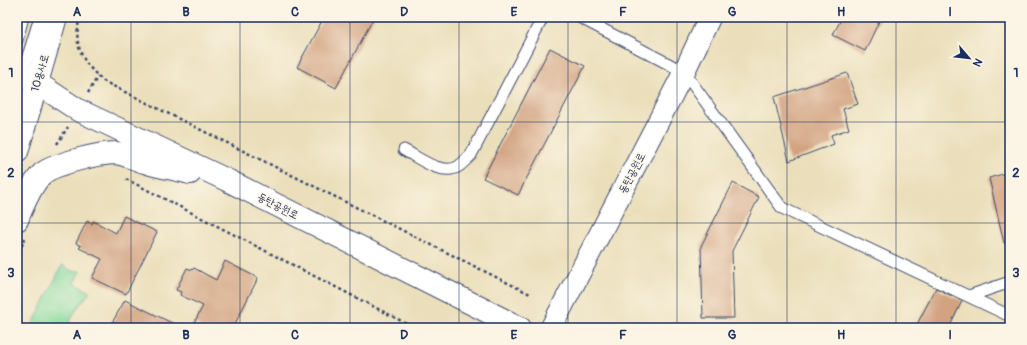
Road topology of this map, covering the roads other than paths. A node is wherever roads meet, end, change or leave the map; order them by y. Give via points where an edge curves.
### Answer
1 (24, 17) edge
2 (40, 17) edge
3 (56, 17) edge
4 (542, 17) edge
5 (579, 17) edge
6 (710, 17) edge
7 (17, 40) edge
8 (684, 72) junction
9 (23, 80) edge
10 (404, 150) dead end
11 (17, 152) edge
12 (229, 181) junction
13 (22, 226) edge
14 (1010, 282) edge
15 (969, 296) junction
16 (1010, 316) edge
17 (520, 328) edge
18 (551, 328) edge

1 - 7 lane
2 - 9 lane
3 - 9 street, 10용사로
4 - 10 lane via 471,155 459,167 450,170 439,168
5 - 8 lane
6 - 8 street, 동탄공원로
8 - 15 lane via 782,208
8 - 18 street, 동탄공원로
9 - 11 street, 10용사로
9 - 12 street, 동탄공원로 via 78,110
12 - 13 street via 147,163 117,153 77,159 42,173 26,198
12 - 17 street, 동탄공원로
14 - 15 lane
15 - 16 lane

